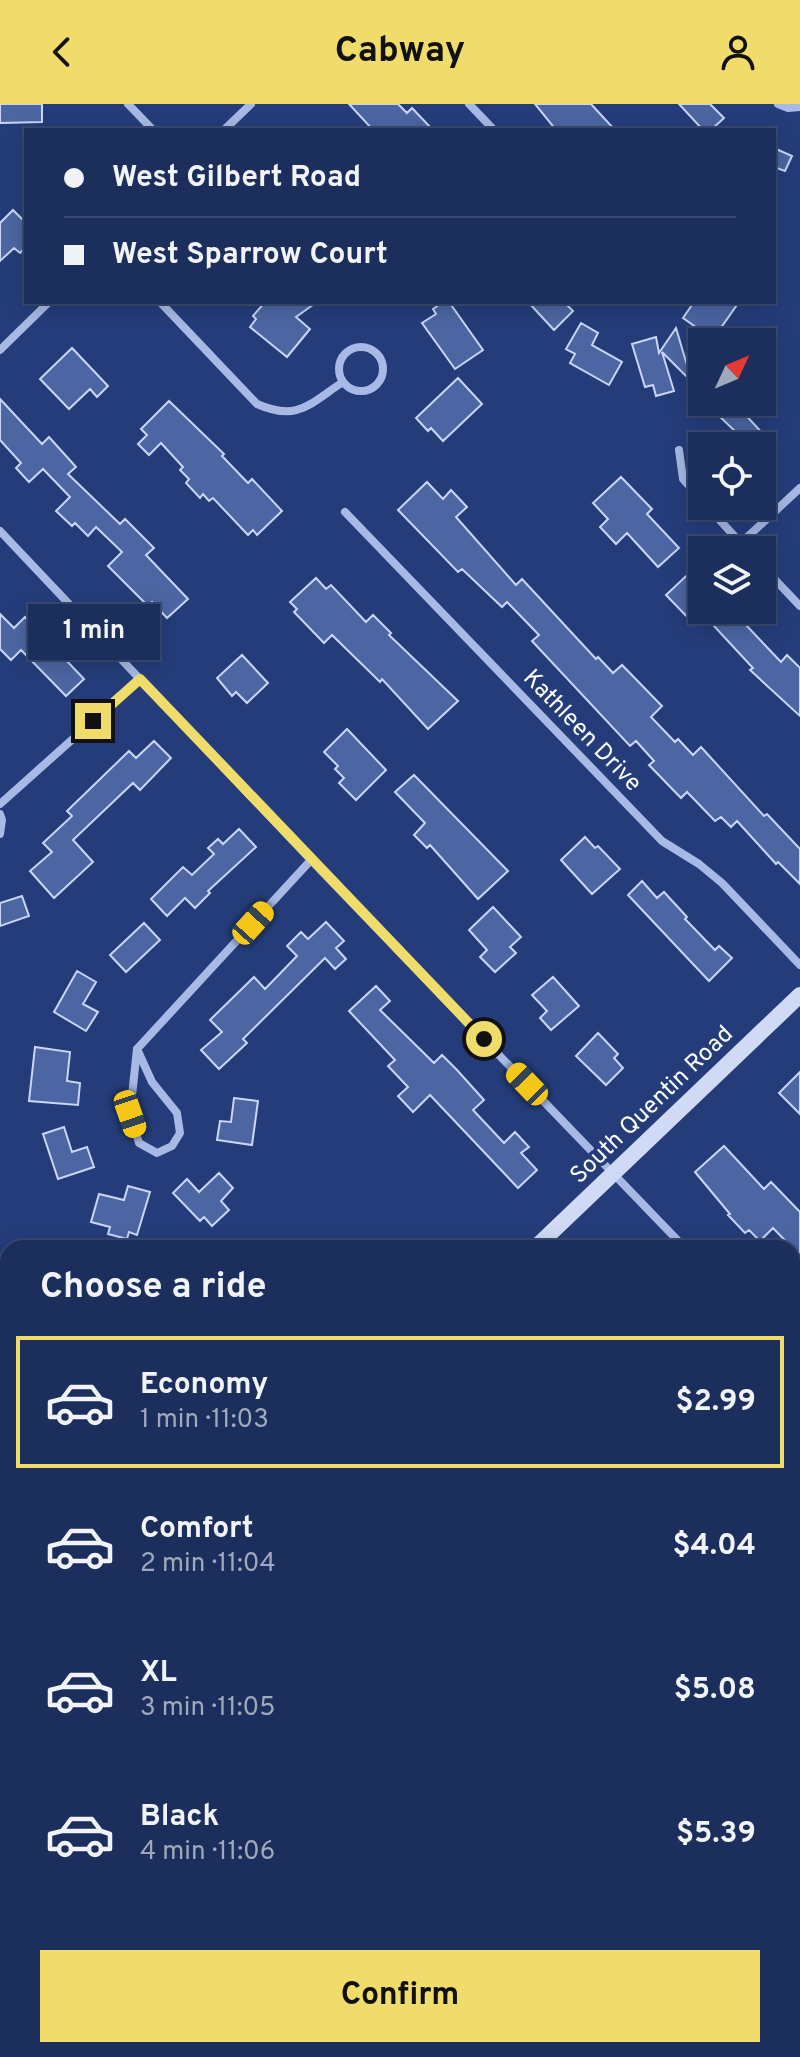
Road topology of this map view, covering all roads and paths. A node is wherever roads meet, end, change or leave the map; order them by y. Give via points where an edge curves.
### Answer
1 (128, 104) edge
2 (251, 104) edge
3 (469, 104) edge
4 (778, 104) edge
5 (800, 107) edge
6 (151, 128) edge
7 (226, 128) edge
8 (492, 128) edge
9 (47, 304) edge
10 (162, 304) edge
11 (0, 350) edge
12 (343, 382) junction
13 (679, 450) dead end
14 (688, 485) edge
15 (800, 488) edge
16 (345, 512) dead end
17 (720, 520) edge
18 (0, 531) edge
19 (735, 536) edge
20 (754, 536) edge
21 (776, 581) edge
22 (800, 606) edge
23 (140, 679) junction
24 (0, 804) edge
25 (0, 814) edge
26 (0, 834) edge
27 (311, 860) junction
28 (800, 965) edge
29 (800, 996) edge
30 (137, 1049) junction
31 (613, 1173) junction
32 (543, 1240) edge
33 (677, 1240) edge

1 - 6 street
2 - 7 street
3 - 8 street
4 - 5 street
9 - 11 street
10 - 12 street via 257,404 276,412 298,411
12 - 12 street via 358,391 374,387 383,372 379,355 364,346 347,350 339,365
13 - 14 street
15 - 20 street
16 - 28 street, Kathleen Drive via 662,841 722,883
17 - 19 street
18 - 23 street
21 - 22 street
23 - 24 street
23 - 27 street
25 - 26 street
27 - 30 street
27 - 31 street
29 - 31 main road, South Quentin Road
30 - 30 street via 130,1114 139,1143 157,1153 172,1146 180,1133 177,1113 152,1082
31 - 32 main road, South Quentin Road
31 - 33 street

